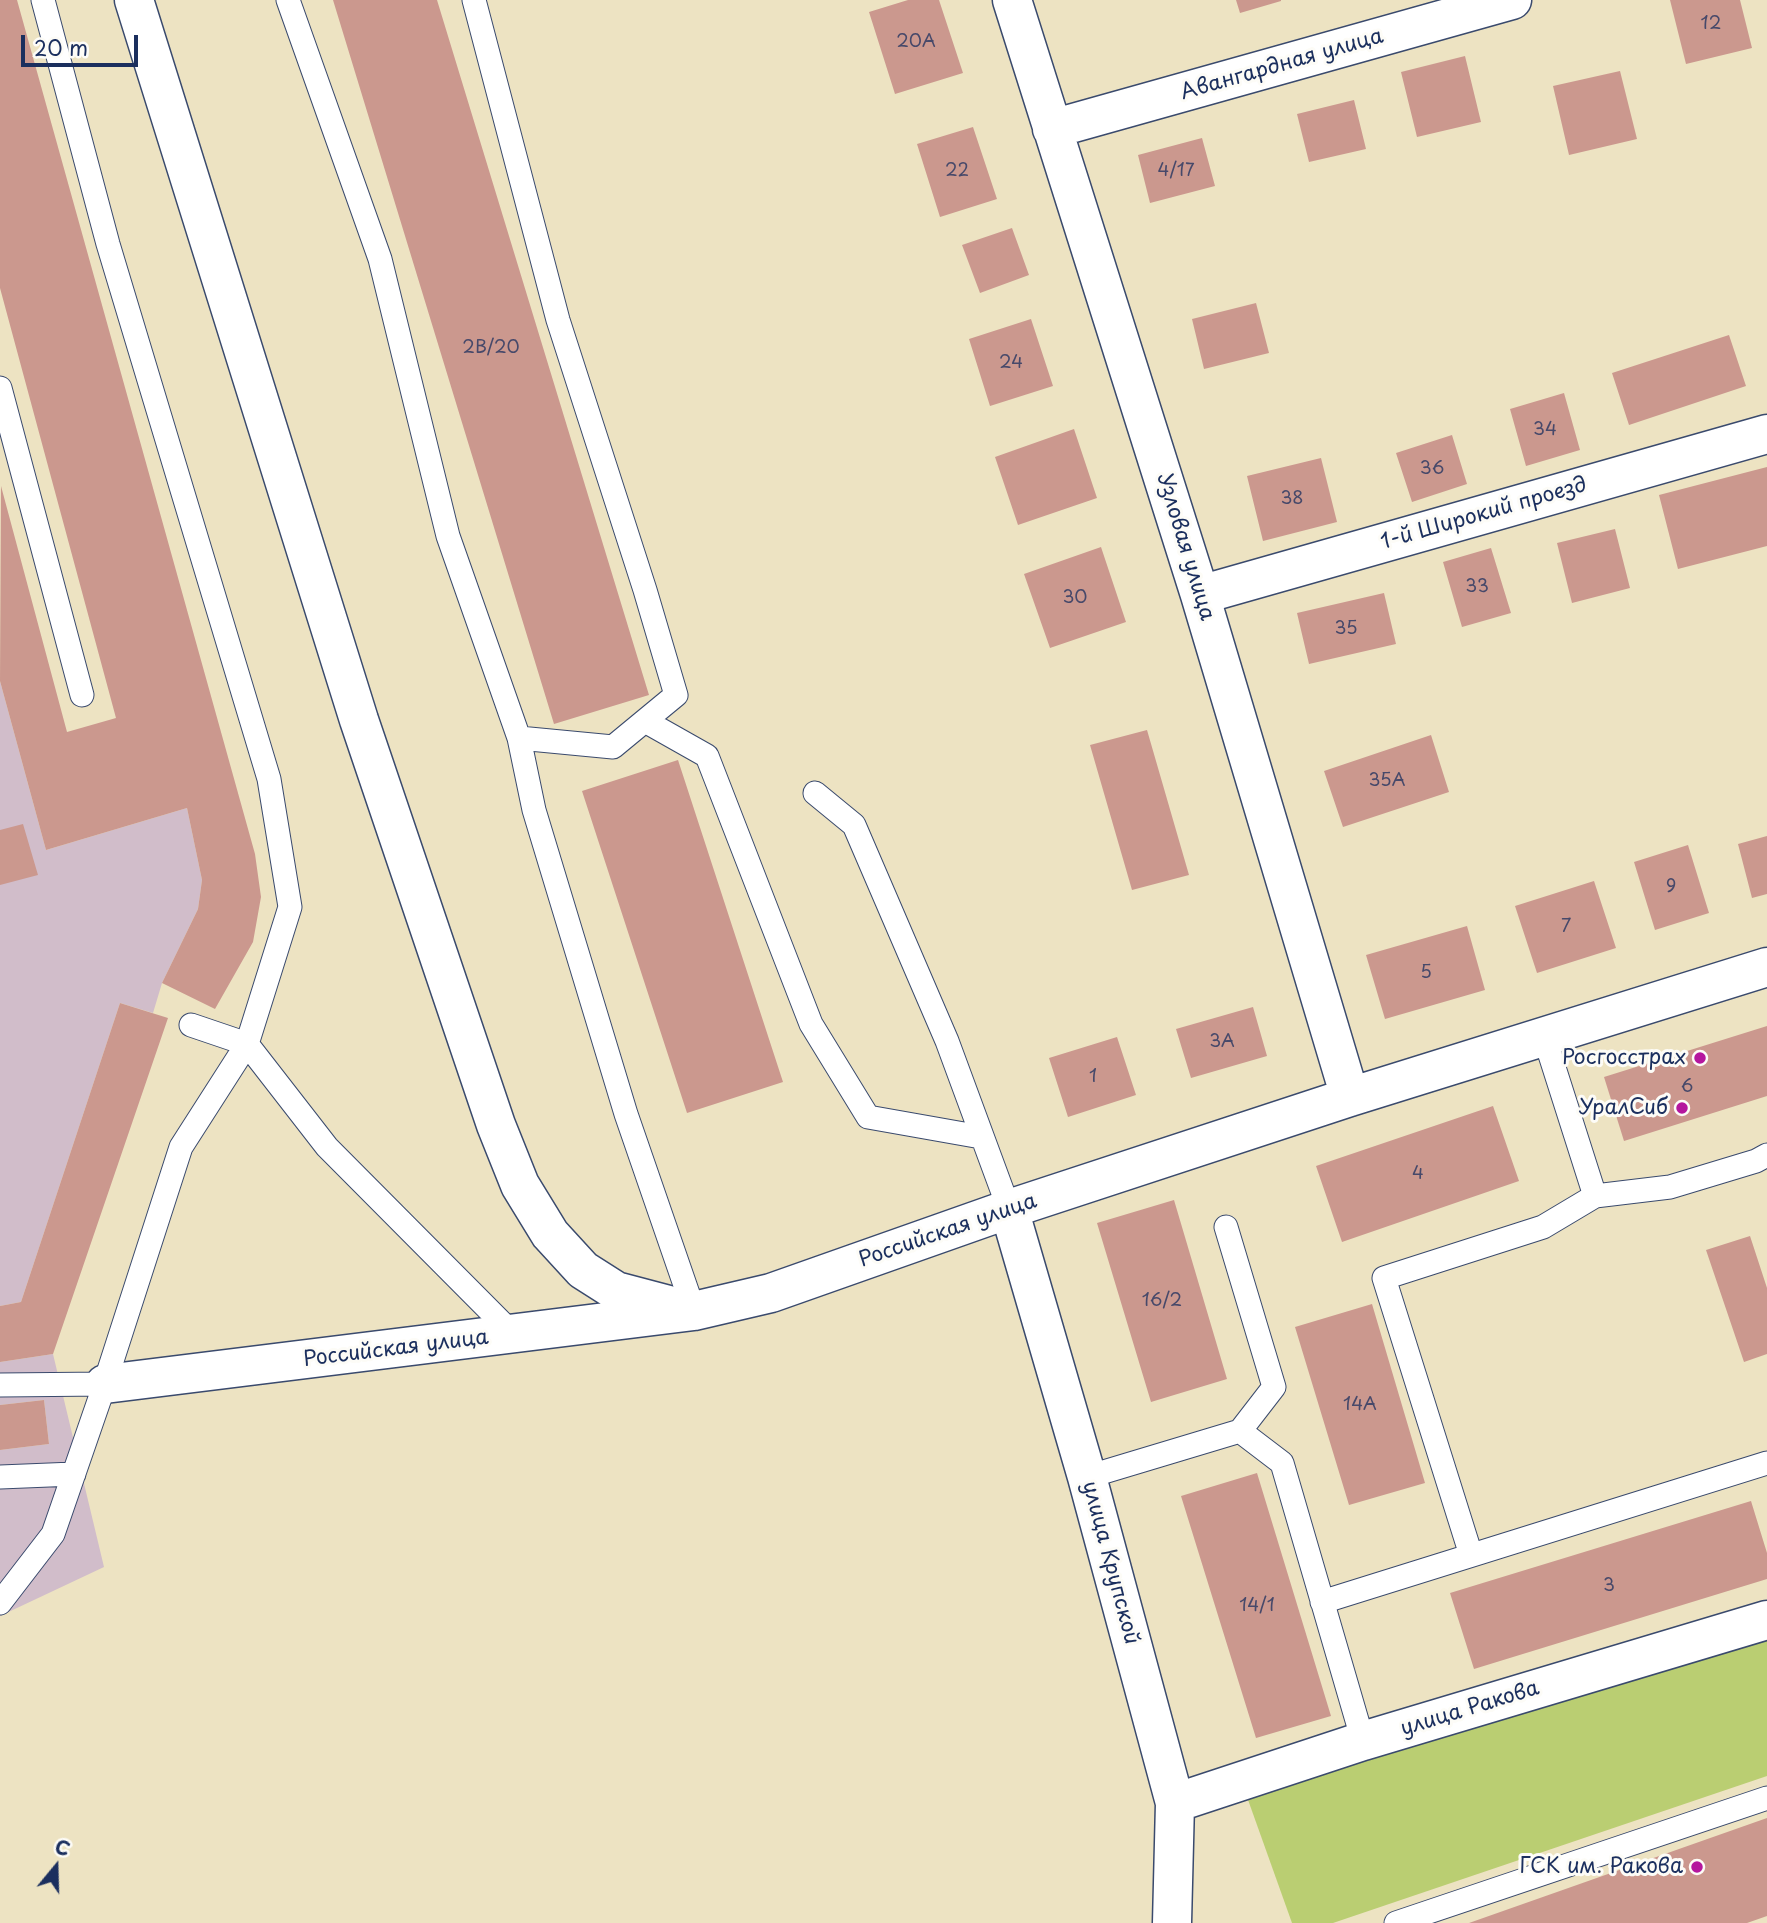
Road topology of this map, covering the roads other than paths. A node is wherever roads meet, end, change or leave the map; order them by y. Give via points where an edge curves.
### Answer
1 (43, 0) edge
2 (134, 0) edge
3 (288, 0) edge
4 (474, 0) edge
5 (1012, 0) edge
6 (1512, 0) edge
7 (1052, 130) junction
8 (0, 388) edge
9 (1767, 434) edge
10 (1200, 595) junction
11 (82, 695) dead end
12 (645, 721) junction
13 (519, 738) junction
14 (815, 793) dead end
15 (1767, 967) edge
16 (191, 1025) dead end
17 (1544, 1036) junction
18 (247, 1044) junction
19 (1350, 1097) junction
20 (981, 1137) junction
21 (1767, 1155) edge
22 (1595, 1196) junction
23 (1009, 1209) junction
24 (1226, 1227) dead end
25 (694, 1311) junction
26 (514, 1335) junction
27 (105, 1384) junction
28 (0, 1385) edge
29 (1240, 1431) junction
30 (1767, 1463) edge
31 (74, 1474) junction
32 (0, 1477) edge
33 (1087, 1477) junction
34 (1471, 1555) junction
35 (1322, 1602) junction
36 (0, 1603) edge
37 (1767, 1620) edge
38 (1363, 1741) junction
39 (1767, 1798) edge
40 (1175, 1803) junction
41 (1172, 1923) edge
42 (1396, 1923) edge

1 - 18 lane via 108,244 269,779 290,907
2 - 25 street via 359,720 520,1185 550,1234 583,1270 616,1291
3 - 13 lane via 380,259 448,536
4 - 12 lane via 558,320 676,695
5 - 7 street, Узловая улица
6 - 7 street, Авангардная улица
7 - 10 street, Узловая улица
8 - 11 lane
9 - 10 street, 1-й Широкий проезд
10 - 19 street, Узловая улица
12 - 13 lane via 613,747
12 - 20 lane via 707,756 811,1024 868,1117
13 - 25 lane via 534,810 626,1114
14 - 20 lane via 854,825 947,1041
15 - 17 street, Российская улица
16 - 18 lane
17 - 19 street, Российская улица
17 - 22 lane
18 - 26 lane via 327,1147
18 - 27 lane via 181,1147
19 - 23 street, Российская улица
20 - 23 lane
21 - 22 lane via 1670,1187
22 - 34 lane via 1543,1227 1384,1278
23 - 25 street, Российская улица via 771,1293
23 - 33 street, улица Крупской
24 - 29 lane via 1274,1387
25 - 26 street, Российская улица
26 - 27 street, Российская улица
27 - 28 lane
27 - 31 lane
29 - 33 lane
29 - 35 lane via 1282,1463
30 - 34 lane
31 - 32 lane
31 - 36 lane via 53,1534
33 - 40 street, улица Крупской
34 - 35 lane
35 - 38 lane
37 - 38 street, улица Ракова
38 - 40 street, улица Ракова
39 - 42 lane
40 - 41 street, улица Крупской

